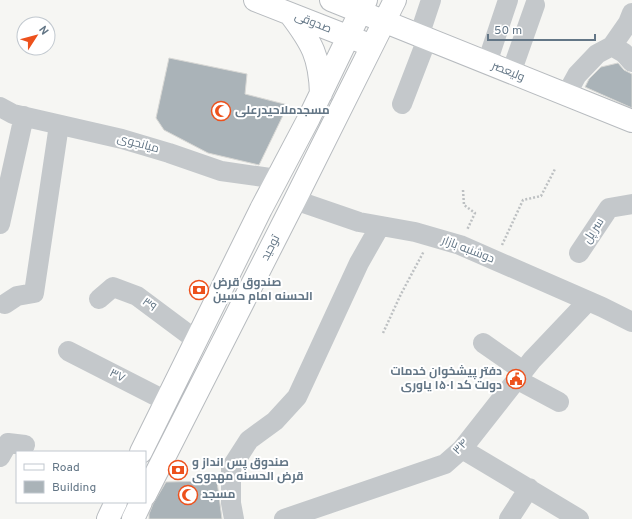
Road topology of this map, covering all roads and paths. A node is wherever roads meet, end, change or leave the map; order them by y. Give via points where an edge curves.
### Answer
1 (255, 0) edge
2 (331, 0) edge
3 (395, 0) edge
4 (431, 0) edge
5 (508, 0) edge
6 (535, 5) dead end
7 (363, 6) edge
8 (632, 12) edge
9 (290, 14) junction
10 (384, 22) junction
11 (348, 37) junction
12 (423, 37) junction
13 (612, 46) junction
14 (372, 47) junction
15 (632, 62) edge
16 (487, 63) junction
17 (511, 73) junction
18 (320, 94) junction
19 (566, 95) junction
20 (402, 104) dead end
21 (0, 107) edge
22 (24, 116) junction
23 (632, 121) edge
24 (59, 125) junction
25 (555, 169) dead end
26 (277, 179) junction
27 (463, 190) dead end
28 (295, 200) junction
29 (632, 204) edge
30 (0, 224) edge
31 (380, 226) junction
32 (432, 237) junction
33 (460, 245) junction
34 (579, 254) dead end
35 (495, 260) junction
36 (99, 299) dead end
37 (588, 301) junction
38 (5, 304) dead end
39 (632, 322) edge
40 (383, 333) dead end
41 (196, 340) junction
42 (483, 343) dead end
43 (68, 351) dead end
44 (519, 375) junction
45 (166, 400) junction
46 (559, 402) dead end
47 (25, 445) dead end
48 (462, 449) junction
49 (141, 451) edge
50 (1, 452) edge
51 (529, 488) junction
52 (146, 493) edge
53 (116, 503) edge
54 (140, 503) edge
55 (568, 516) edge
56 (108, 519) edge
57 (132, 519) edge
58 (234, 519) edge
59 (284, 519) edge
60 (509, 519) edge

1 - 9 main road, صدوقی
2 - 7 main road
3 - 10 main road, توحید
4 - 12 street
5 - 16 street
6 - 17 street
7 - 10 main road, ولیعصر
7 - 11 main road
8 - 13 street
9 - 11 main road, صدوقی
9 - 18 main road via 316,55 320,74
10 - 12 main road, ولیعصر
10 - 14 main road, توحید
11 - 14 main road, صدوقی
11 - 18 main road
12 - 16 main road, ولیعصر
12 - 20 street
13 - 15 street via 624,53
13 - 19 street via 597,54 577,75
14 - 28 main road, توحید
16 - 17 main road, ولیعصر
17 - 19 main road, ولیعصر
18 - 26 main road
19 - 23 main road, ولیعصر
21 - 22 street, میانجوی
22 - 24 street, میانجوی
22 - 30 street
24 - 26 street, میانجوی via 128,141 221,171
24 - 38 street via 34,293 17,296
25 - 35 path via 541,196 523,200
26 - 41 main road
27 - 33 path via 464,205 475,213
28 - 31 street, دوشنبه بازار via 359,222
28 - 52 main road, توحید
29 - 34 street, سر پل via 609,208
31 - 32 street, دوشنبه بازار
31 - 58 street via 353,276 297,397 275,421 249,440 231,468 231,503
32 - 33 street, دوشنبه بازار
32 - 40 path
33 - 35 street, دوشنبه بازار
35 - 37 street, دوشنبه بازار
36 - 41 street, ۳۹ via 114,287 137,296
37 - 39 street, دوشنبه بازار
37 - 44 street, ۳۴
41 - 45 main road
42 - 44 street
43 - 45 street, ۳۷
44 - 46 street
44 - 48 street, ۳۴
45 - 49 main road
47 - 50 street via 8,443
48 - 51 street
48 - 59 street, ۳۴ via 445,464
51 - 55 street
51 - 60 street
53 - 56 main road
54 - 57 main road

